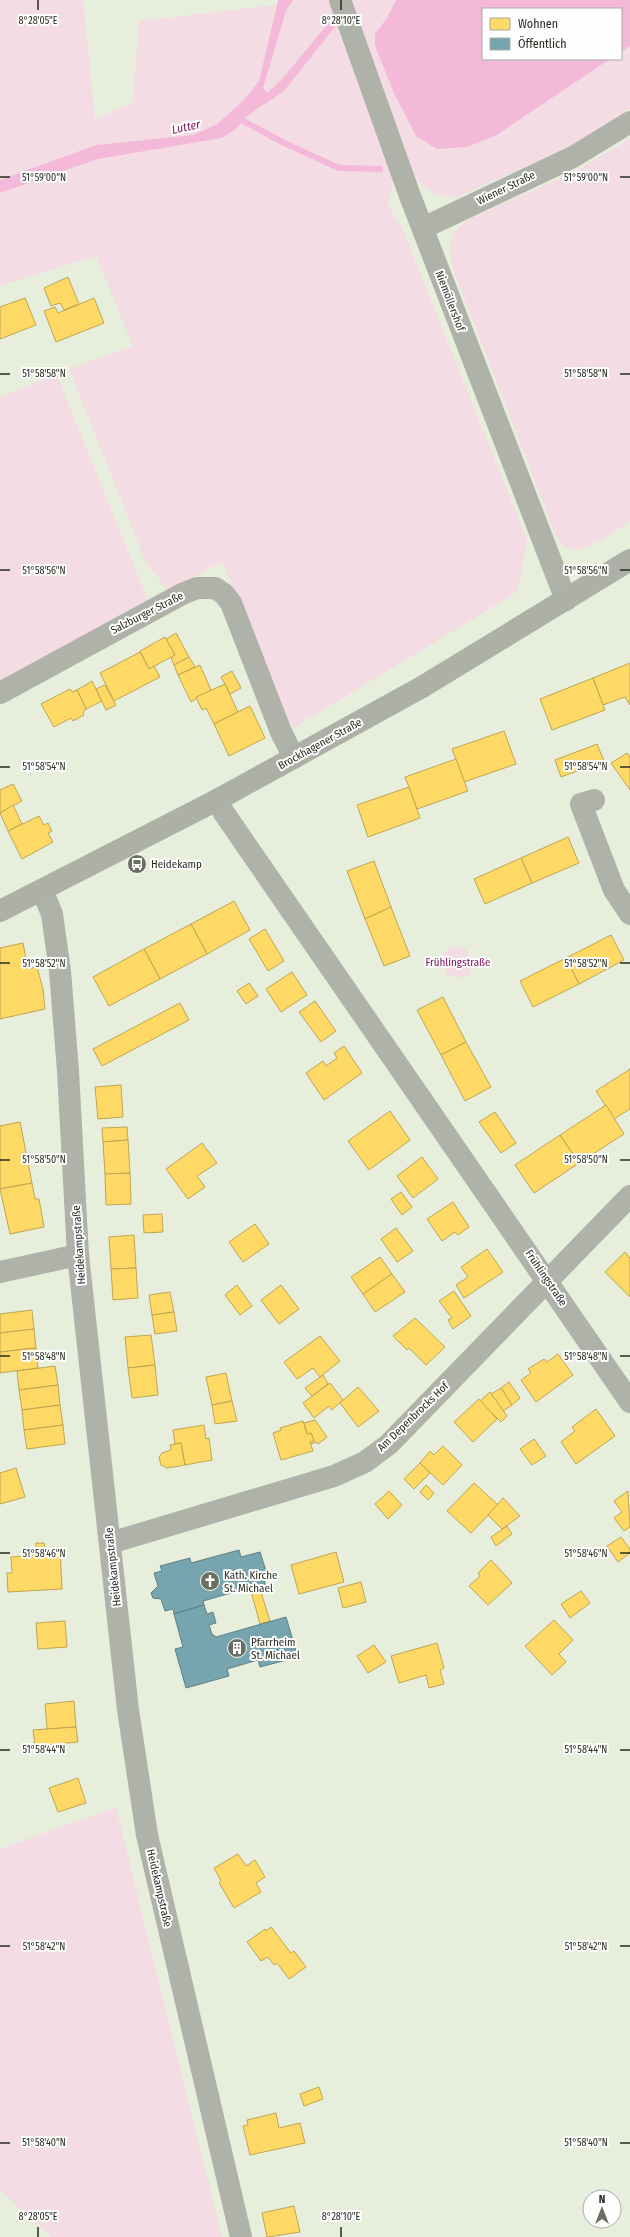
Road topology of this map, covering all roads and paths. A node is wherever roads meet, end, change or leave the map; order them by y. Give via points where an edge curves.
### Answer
1 (340, 0) edge
2 (630, 122) edge
3 (423, 228) junction
4 (630, 560) edge
5 (566, 600) junction
6 (0, 693) edge
7 (294, 758) junction
8 (217, 800) junction
9 (594, 800) dead end
10 (42, 890) junction
11 (0, 911) edge
12 (630, 914) edge
13 (630, 1196) edge
14 (78, 1255) junction
15 (0, 1272) edge
16 (548, 1281) junction
17 (630, 1402) edge
18 (110, 1543) junction
19 (241, 2237) edge

1 - 3 street, Niemöllershof
2 - 3 street, Wiener Straße via 573,156
3 - 5 street, Niemöllershof
4 - 5 main road, Brockhagener Straße
5 - 7 main road, Brockhagener Straße via 422,687
6 - 7 street, Salzburger Straße via 163,603 197,588 215,588 231,603 281,732
7 - 8 main road, Brockhagener Straße
8 - 10 main road, Brockhagener Straße
8 - 16 street, Frühlingstraße
9 - 12 street via 582,804 614,890
10 - 11 main road, Brockhagener Straße
10 - 14 street, Heidekampstraße via 52,914 60,971 69,1075
13 - 16 street, Am Depenbrocks Hof
14 - 15 street
14 - 18 street, Heidekampstraße
16 - 17 street, Frühlingstraße
16 - 18 street, Am Depenbrocks Hof via 389,1444 365,1462 334,1476
18 - 19 street, Heidekampstraße via 128,1710 146,1835

